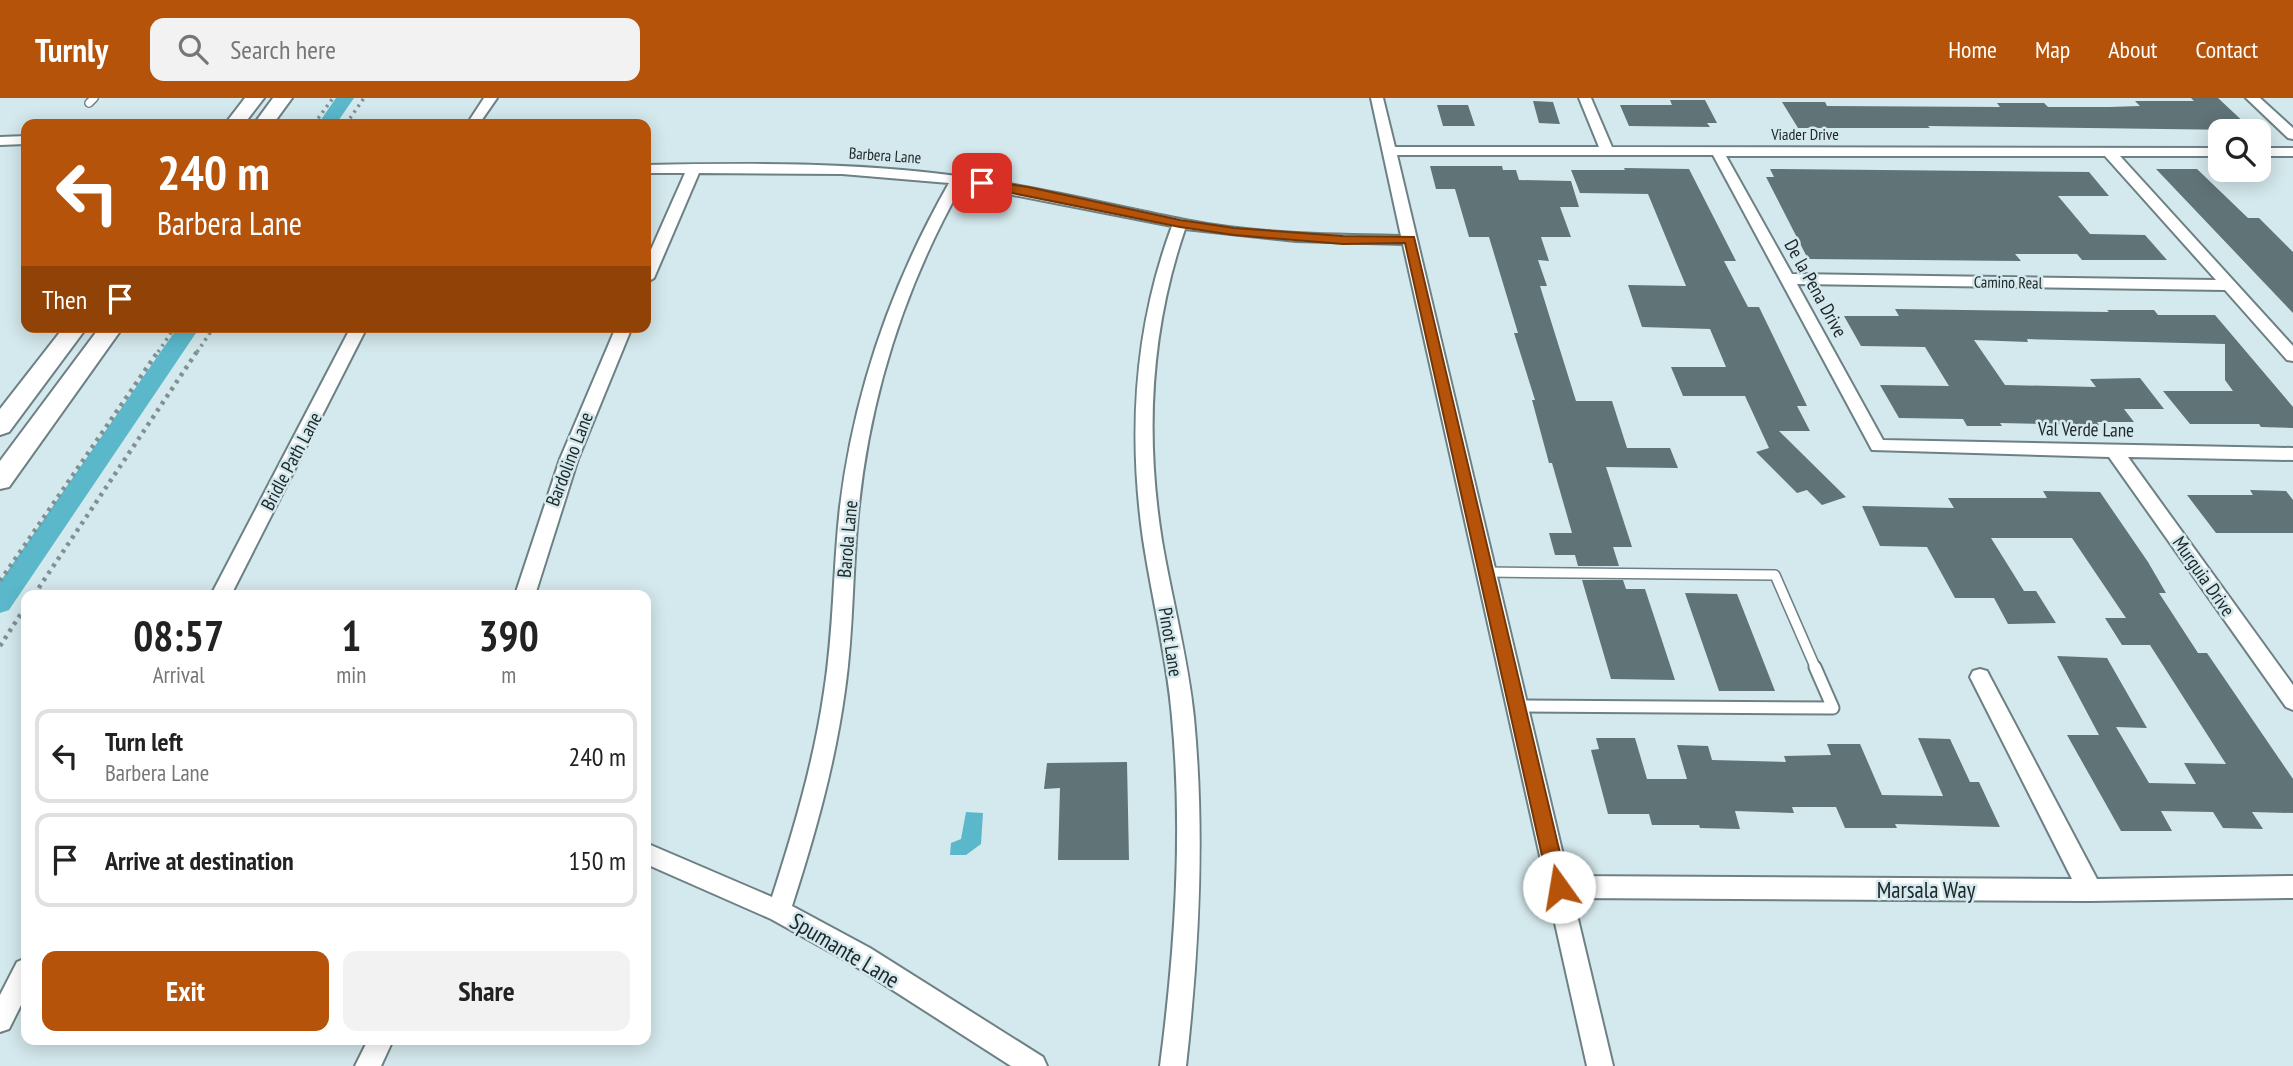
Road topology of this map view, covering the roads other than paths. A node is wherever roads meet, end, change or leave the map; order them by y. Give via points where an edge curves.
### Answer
1 (255, 98) edge
2 (283, 98) edge
3 (491, 98) edge
4 (1377, 98) edge
5 (1585, 98) edge
6 (2252, 98) edge
7 (238, 119) edge
8 (267, 119) edge
9 (476, 119) edge
10 (2293, 135) edge
11 (21, 140) edge
12 (0, 141) edge
13 (1390, 150) junction
14 (1607, 151) junction
15 (1717, 151) junction
16 (2109, 152) junction
17 (2208, 152) edge
18 (2271, 152) edge
19 (2293, 152) edge
20 (651, 169) edge
21 (694, 169) junction
22 (958, 180) junction
23 (1180, 223) junction
24 (1410, 240) junction
25 (651, 267) edge
26 (1787, 279) junction
27 (2229, 285) junction
28 (71, 333) edge
29 (107, 333) edge
30 (356, 333) edge
31 (621, 333) edge
32 (2293, 356) edge
33 (0, 426) edge
34 (1878, 446) joint
35 (2114, 451) junction
36 (2293, 454) edge
37 (0, 480) edge
38 (1486, 572) junction
39 (224, 590) edge
40 (526, 590) edge
41 (1980, 677) dead end
42 (2293, 701) edge
43 (1517, 706) junction
44 (651, 855) edge
45 (1559, 887) junction
46 (2293, 887) edge
47 (2090, 890) junction
48 (779, 911) junction
49 (21, 980) edge
50 (0, 1020) edge
51 (378, 1045) edge
52 (368, 1066) edge
53 (1034, 1066) edge
54 (1173, 1066) edge
55 (1600, 1066) edge

1 - 7 main road
2 - 8 main road
3 - 9 street
4 - 13 street
5 - 14 street
6 - 10 street
11 - 12 street
13 - 14 street, Viader Drive
13 - 24 street
14 - 15 street, Viader Drive
15 - 16 street, Viader Drive
15 - 26 street, De la Pena Drive
16 - 17 street, Viader Drive
16 - 27 street
18 - 19 street
20 - 21 street, Barbera Lane
21 - 22 street, Barbera Lane via 864,170
21 - 25 street
22 - 23 street, Barbera Lane
22 - 48 street, Barola Lane via 904,285 869,395 853,482 839,658 827,742 808,822
23 - 24 street, Barbera Lane via 1288,237
23 - 54 street, Pinot Lane via 1148,332 1143,397 1152,538 1182,715 1188,788 1188,909
24 - 38 street
26 - 27 street, Camino Real
26 - 34 street, De la Pena Drive
27 - 32 street
28 - 33 main road
29 - 37 main road
30 - 39 street, Bridle Path Lane
31 - 40 street, Bardolino Lane via 568,457
34 - 35 street, Val Verde Lane
35 - 36 street, Val Verde Lane
35 - 42 street, Murguia Drive
38 - 43 street
38 - 43 lane via 1775,575 1833,708
41 - 47 street
43 - 45 street
44 - 48 street, Spumante Lane
45 - 47 street, Marsala Way
45 - 55 street
46 - 47 street, Marsala Way
48 - 53 street, Spumante Lane via 861,956
49 - 50 street
51 - 52 street

